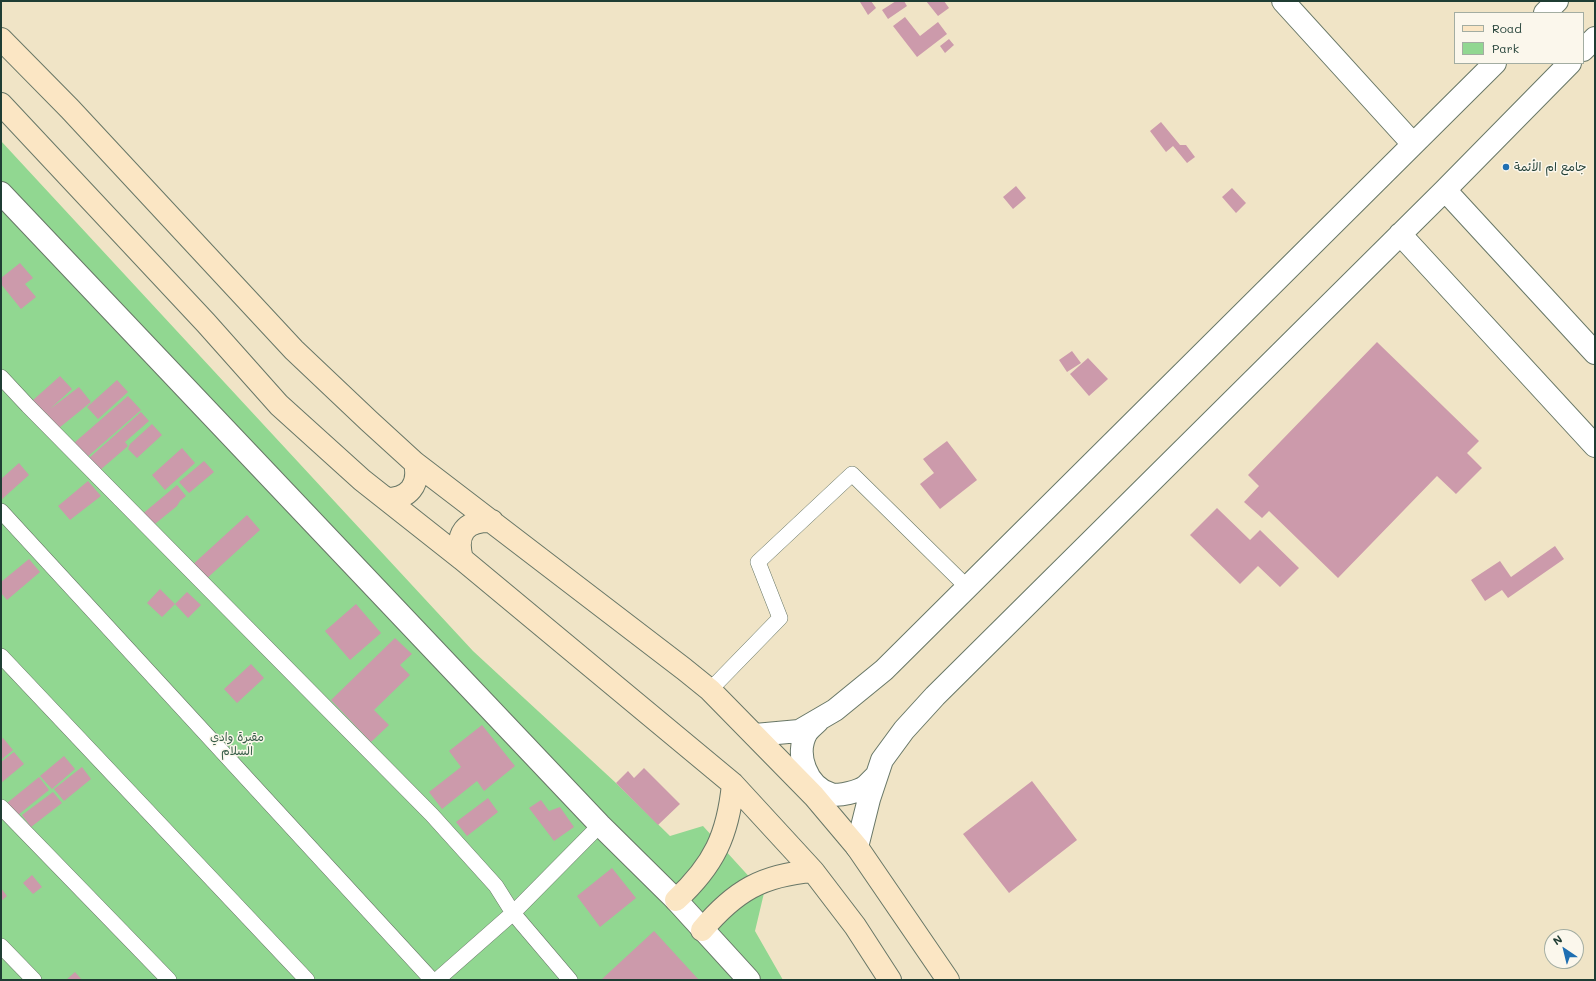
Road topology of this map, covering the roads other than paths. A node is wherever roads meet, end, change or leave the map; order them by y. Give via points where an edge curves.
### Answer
1 (1283, 1) edge
2 (1558, 1) edge
3 (1546, 12) edge
4 (1595, 38) edge
5 (1, 39) edge
6 (1584, 49) edge
7 (1494, 64) edge
8 (1569, 64) edge
9 (1, 104) edge
10 (1413, 144) junction
11 (1445, 190) junction
12 (1, 193) edge
13 (1400, 234) junction
14 (1595, 352) edge
15 (1, 377) edge
16 (1595, 446) edge
17 (415, 463) junction
18 (386, 499) junction
19 (1, 511) edge
20 (492, 521) junction
21 (462, 559) junction
22 (967, 587) junction
23 (1, 656) edge
24 (710, 690) junction
25 (820, 719) junction
26 (755, 735) junction
27 (878, 775) junction
28 (733, 784) junction
29 (1, 807) edge
30 (600, 825) junction
31 (857, 847) junction
32 (813, 871) junction
33 (676, 900) junction
34 (513, 913) junction
35 (702, 930) junction
36 (1, 946) edge
37 (34, 980) edge
38 (169, 980) edge
39 (307, 980) edge
40 (432, 980) edge
41 (437, 980) edge
42 (570, 980) edge
43 (749, 980) edge
44 (890, 980) edge
45 (948, 980) edge

1 - 10 street
2 - 3 street
4 - 6 street
5 - 17 main road via 70,109 294,350
7 - 10 street
8 - 11 street
9 - 18 main road via 206,323 279,405
10 - 22 street
11 - 13 street
11 - 14 street
12 - 30 street
13 - 16 street
13 - 27 street via 935,696 904,730 882,760
15 - 34 lane via 432,815 496,886
17 - 18 main road via 416,482 411,489 404,496
17 - 20 main road
18 - 21 main road
19 - 40 lane
20 - 21 main road via 480,521 468,526 461,536 459,547
20 - 24 main road
21 - 28 main road
22 - 24 lane via 852,474 758,562 780,618
22 - 25 street via 884,670
23 - 39 lane
24 - 26 main road
25 - 26 street via 799,731
25 - 27 street via 807,732 802,750 808,777 818,788 832,795 848,793 865,787
26 - 31 main road via 814,796
27 - 31 street
28 - 32 main road
28 - 33 main road via 726,828 717,848 692,885
29 - 38 lane
30 - 33 street
30 - 34 lane
31 - 45 main road
32 - 35 main road via 770,878 750,887 716,913
32 - 44 main road via 855,926
33 - 35 street
34 - 41 lane
34 - 42 lane
35 - 43 street
36 - 37 lane

